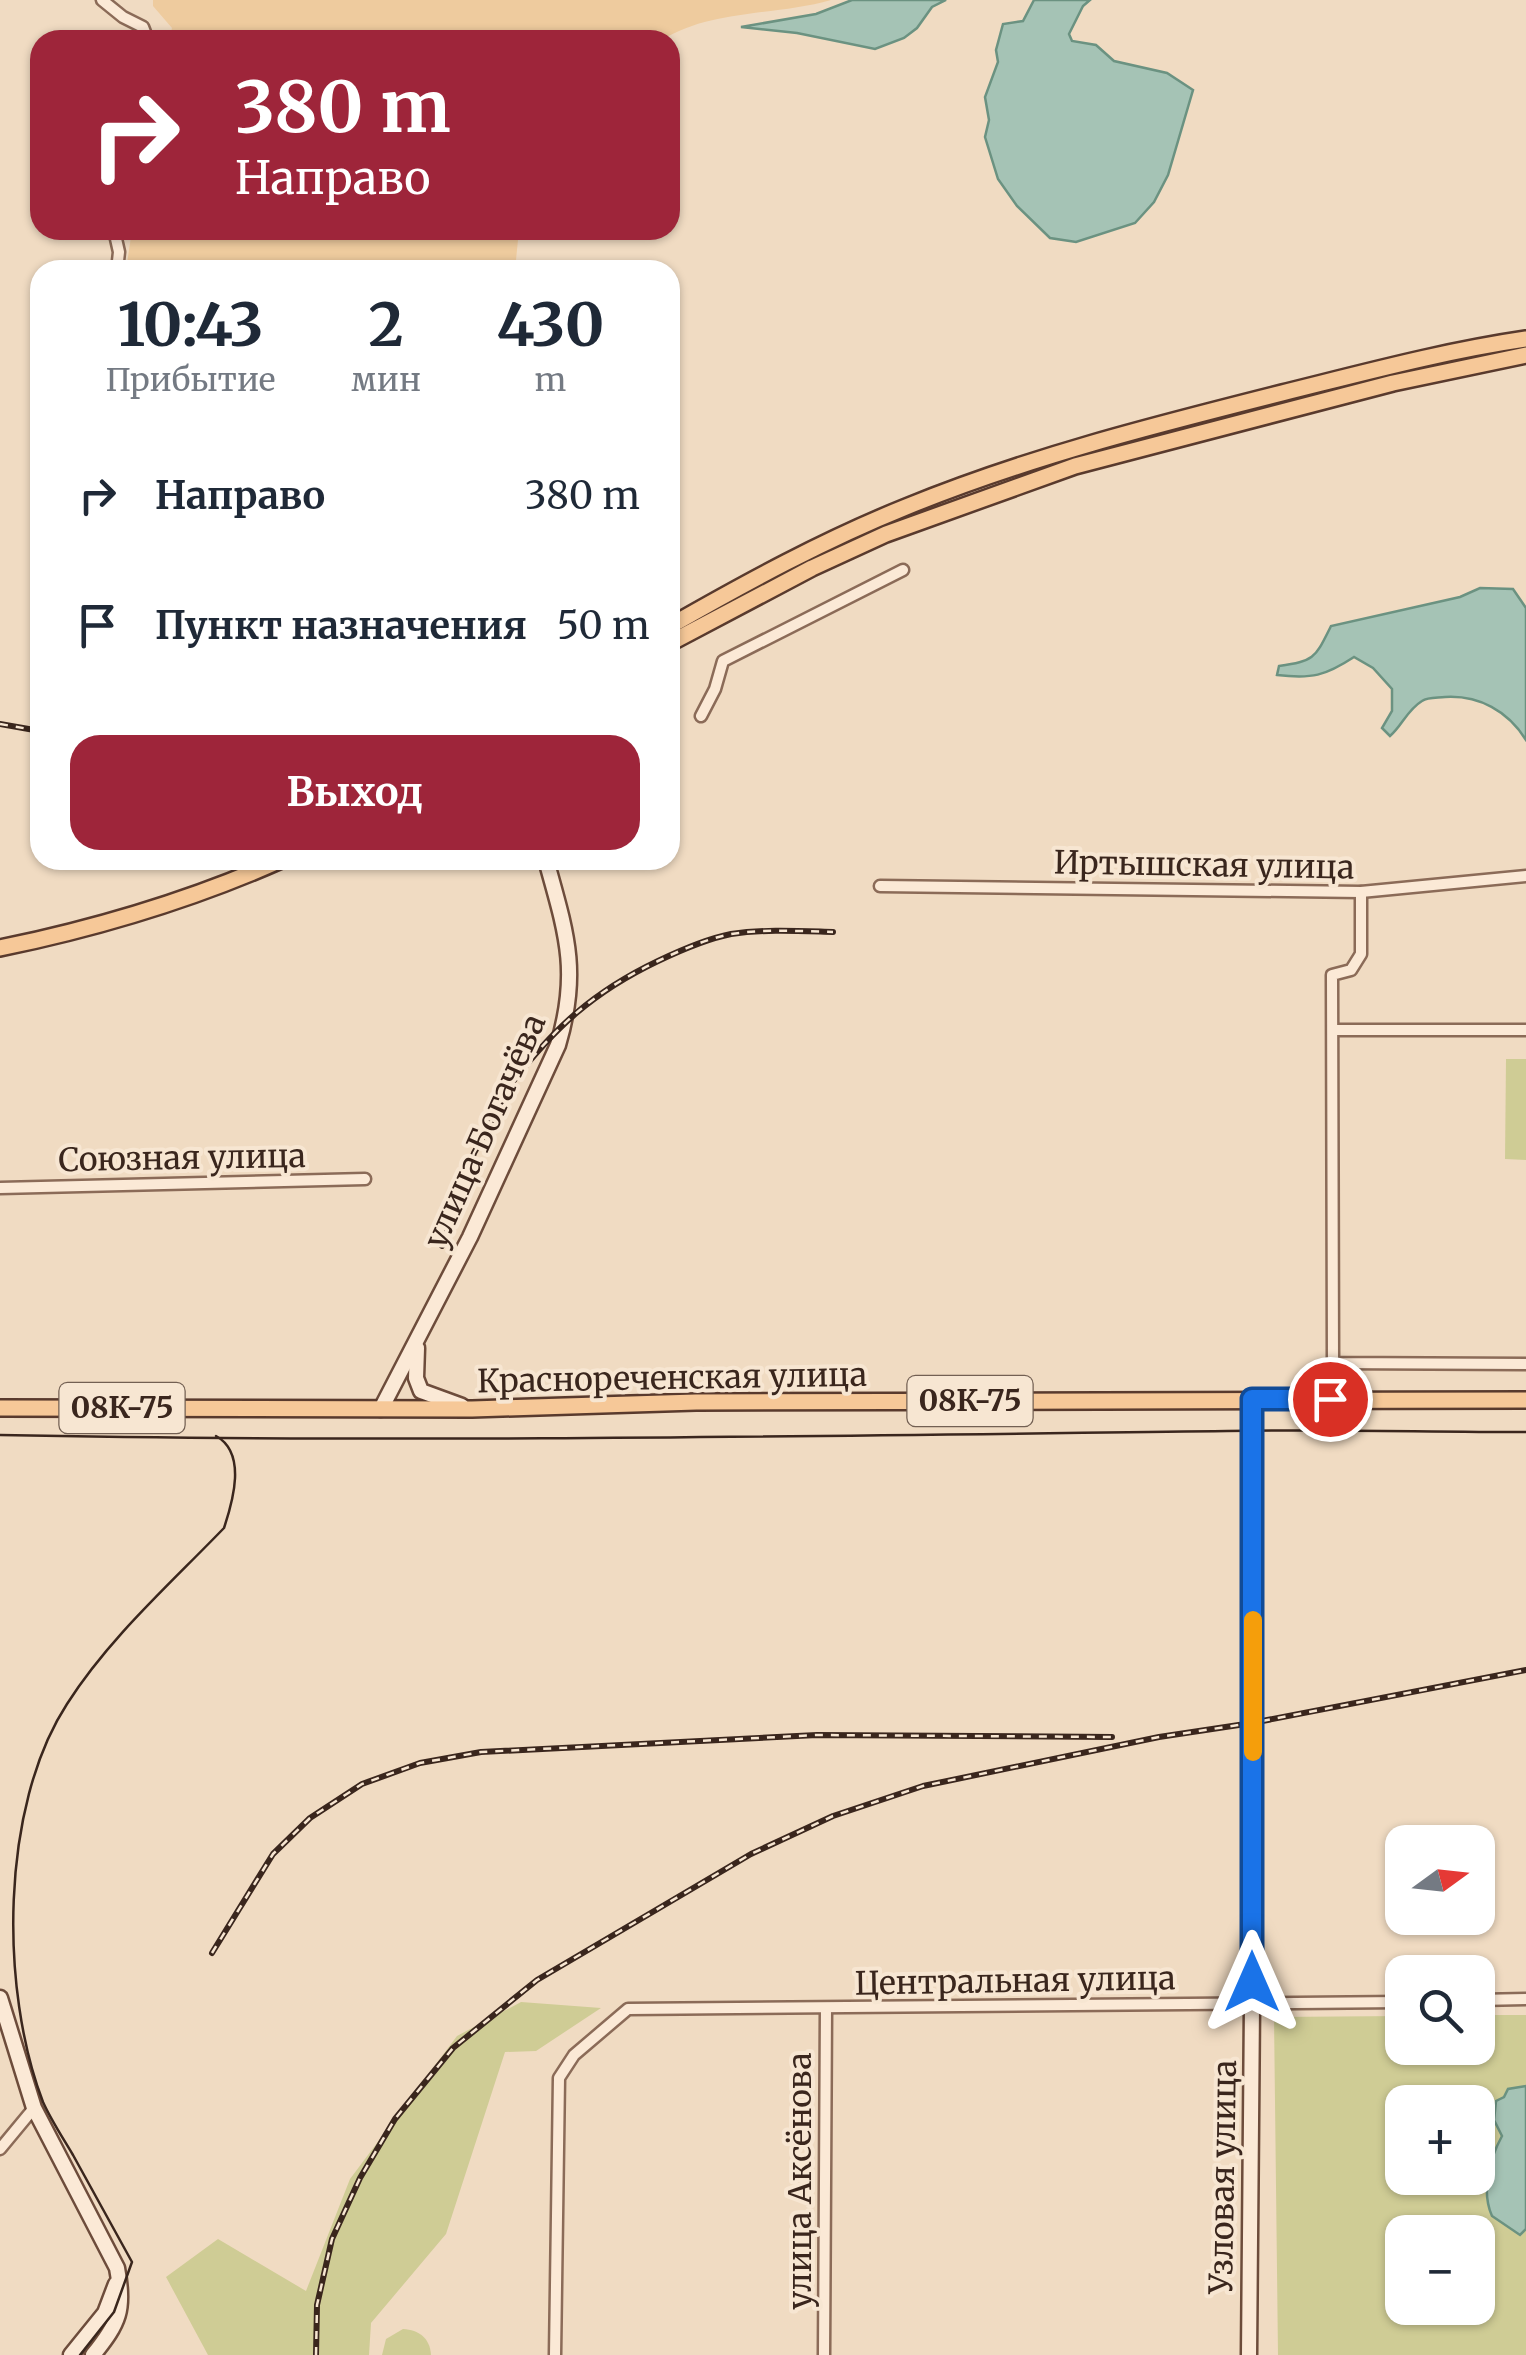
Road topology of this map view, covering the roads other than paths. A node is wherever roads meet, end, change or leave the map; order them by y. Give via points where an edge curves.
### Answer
1 (102, 0) edge
2 (144, 30) edge
3 (1526, 339) edge
4 (1526, 355) edge
5 (903, 570) dead end
6 (680, 620) edge
7 (680, 638) edge
8 (700, 716) dead end
9 (256, 870) edge
10 (258, 870) edge
11 (549, 870) edge
12 (254, 872) junction
13 (1526, 876) edge
14 (880, 886) dead end
15 (1361, 892) junction
16 (0, 948) edge
17 (1333, 1030) junction
18 (1526, 1030) edge
19 (365, 1179) dead end
20 (0, 1188) edge
21 (418, 1342) junction
22 (1526, 1364) edge
23 (1252, 1399) junction
24 (1526, 1400) edge
25 (0, 1408) edge
26 (381, 1409) junction
27 (472, 1409) junction
28 (0, 1998) edge
29 (1526, 1998) edge
30 (1495, 1999) edge
31 (1385, 2002) edge
32 (1252, 2005) junction
33 (826, 2008) junction
34 (34, 2108) junction
35 (0, 2149) edge
36 (117, 2268) junction
37 (71, 2355) edge
38 (93, 2355) edge
39 (554, 2355) edge
40 (824, 2355) edge
41 (1249, 2355) edge

1 - 2 street
3 - 6 main road via 1368,372 1060,452 859,527
4 - 7 main road via 1076,466 956,506 812,568
5 - 8 street via 723,661
9 - 12 main road
10 - 12 main road
11 - 21 street, улица Богачёва via 568,938 572,986 566,1020
12 - 16 main road via 149,910
13 - 15 street, Иртышская улица
14 - 15 street, Иртышская улица
15 - 17 street via 1361,954 1351,970 1332,975
17 - 18 street
17 - 22 street via 1333,1363
19 - 20 street, Союзная улица
21 - 26 street, улица Богачёва
21 - 27 street via 421,1392
23 - 24 main road, Краснореченская улица / 08К-75
23 - 27 main road, Краснореченская улица / 08К-75
23 - 32 street, Узловая улица
25 - 26 main road, Краснореченская улица / 08К-75
26 - 27 main road, Краснореченская улица / 08К-75
28 - 34 street
29 - 30 street
31 - 32 street, Центральная улица
32 - 33 street, Центральная улица
32 - 41 street, Узловая улица
33 - 39 street, Центральная улица via 628,2008 574,2055 559,2078
33 - 40 street, улица Аксёнова
34 - 35 street
34 - 36 street
36 - 37 street via 105,2313
36 - 38 street via 117,2325

